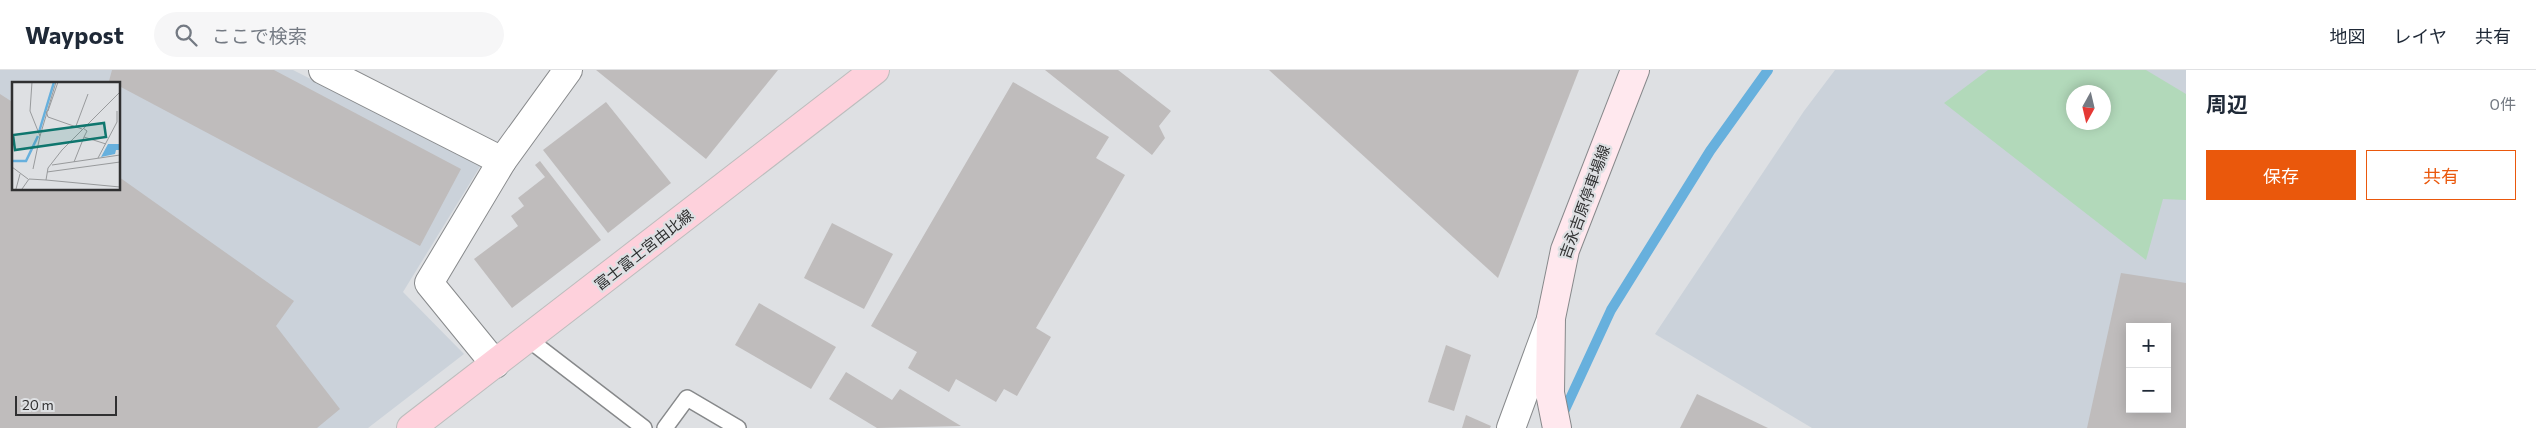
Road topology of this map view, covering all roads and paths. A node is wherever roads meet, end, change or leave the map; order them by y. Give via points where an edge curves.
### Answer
1 (323, 70) edge
2 (568, 70) edge
3 (875, 70) edge
4 (1635, 70) edge
5 (502, 161) junction
6 (1551, 318) junction
7 (528, 339) junction
8 (495, 364) junction
9 (411, 428) edge
10 (644, 428) edge
11 (665, 428) edge
12 (738, 428) edge
13 (1510, 428) edge
14 (1557, 428) edge

1 - 5 street
2 - 5 street
3 - 7 main road, 富士富士宮由比線
4 - 6 main road, 吉永吉原停車場線 via 1565,250
5 - 8 street via 430,283
6 - 13 street
6 - 14 main road, 吉永吉原停車場線 via 1550,393
7 - 8 main road, 富士富士宮由比線
7 - 10 lane
8 - 9 main road, 富士富士宮由比線
11 - 12 lane via 687,398

